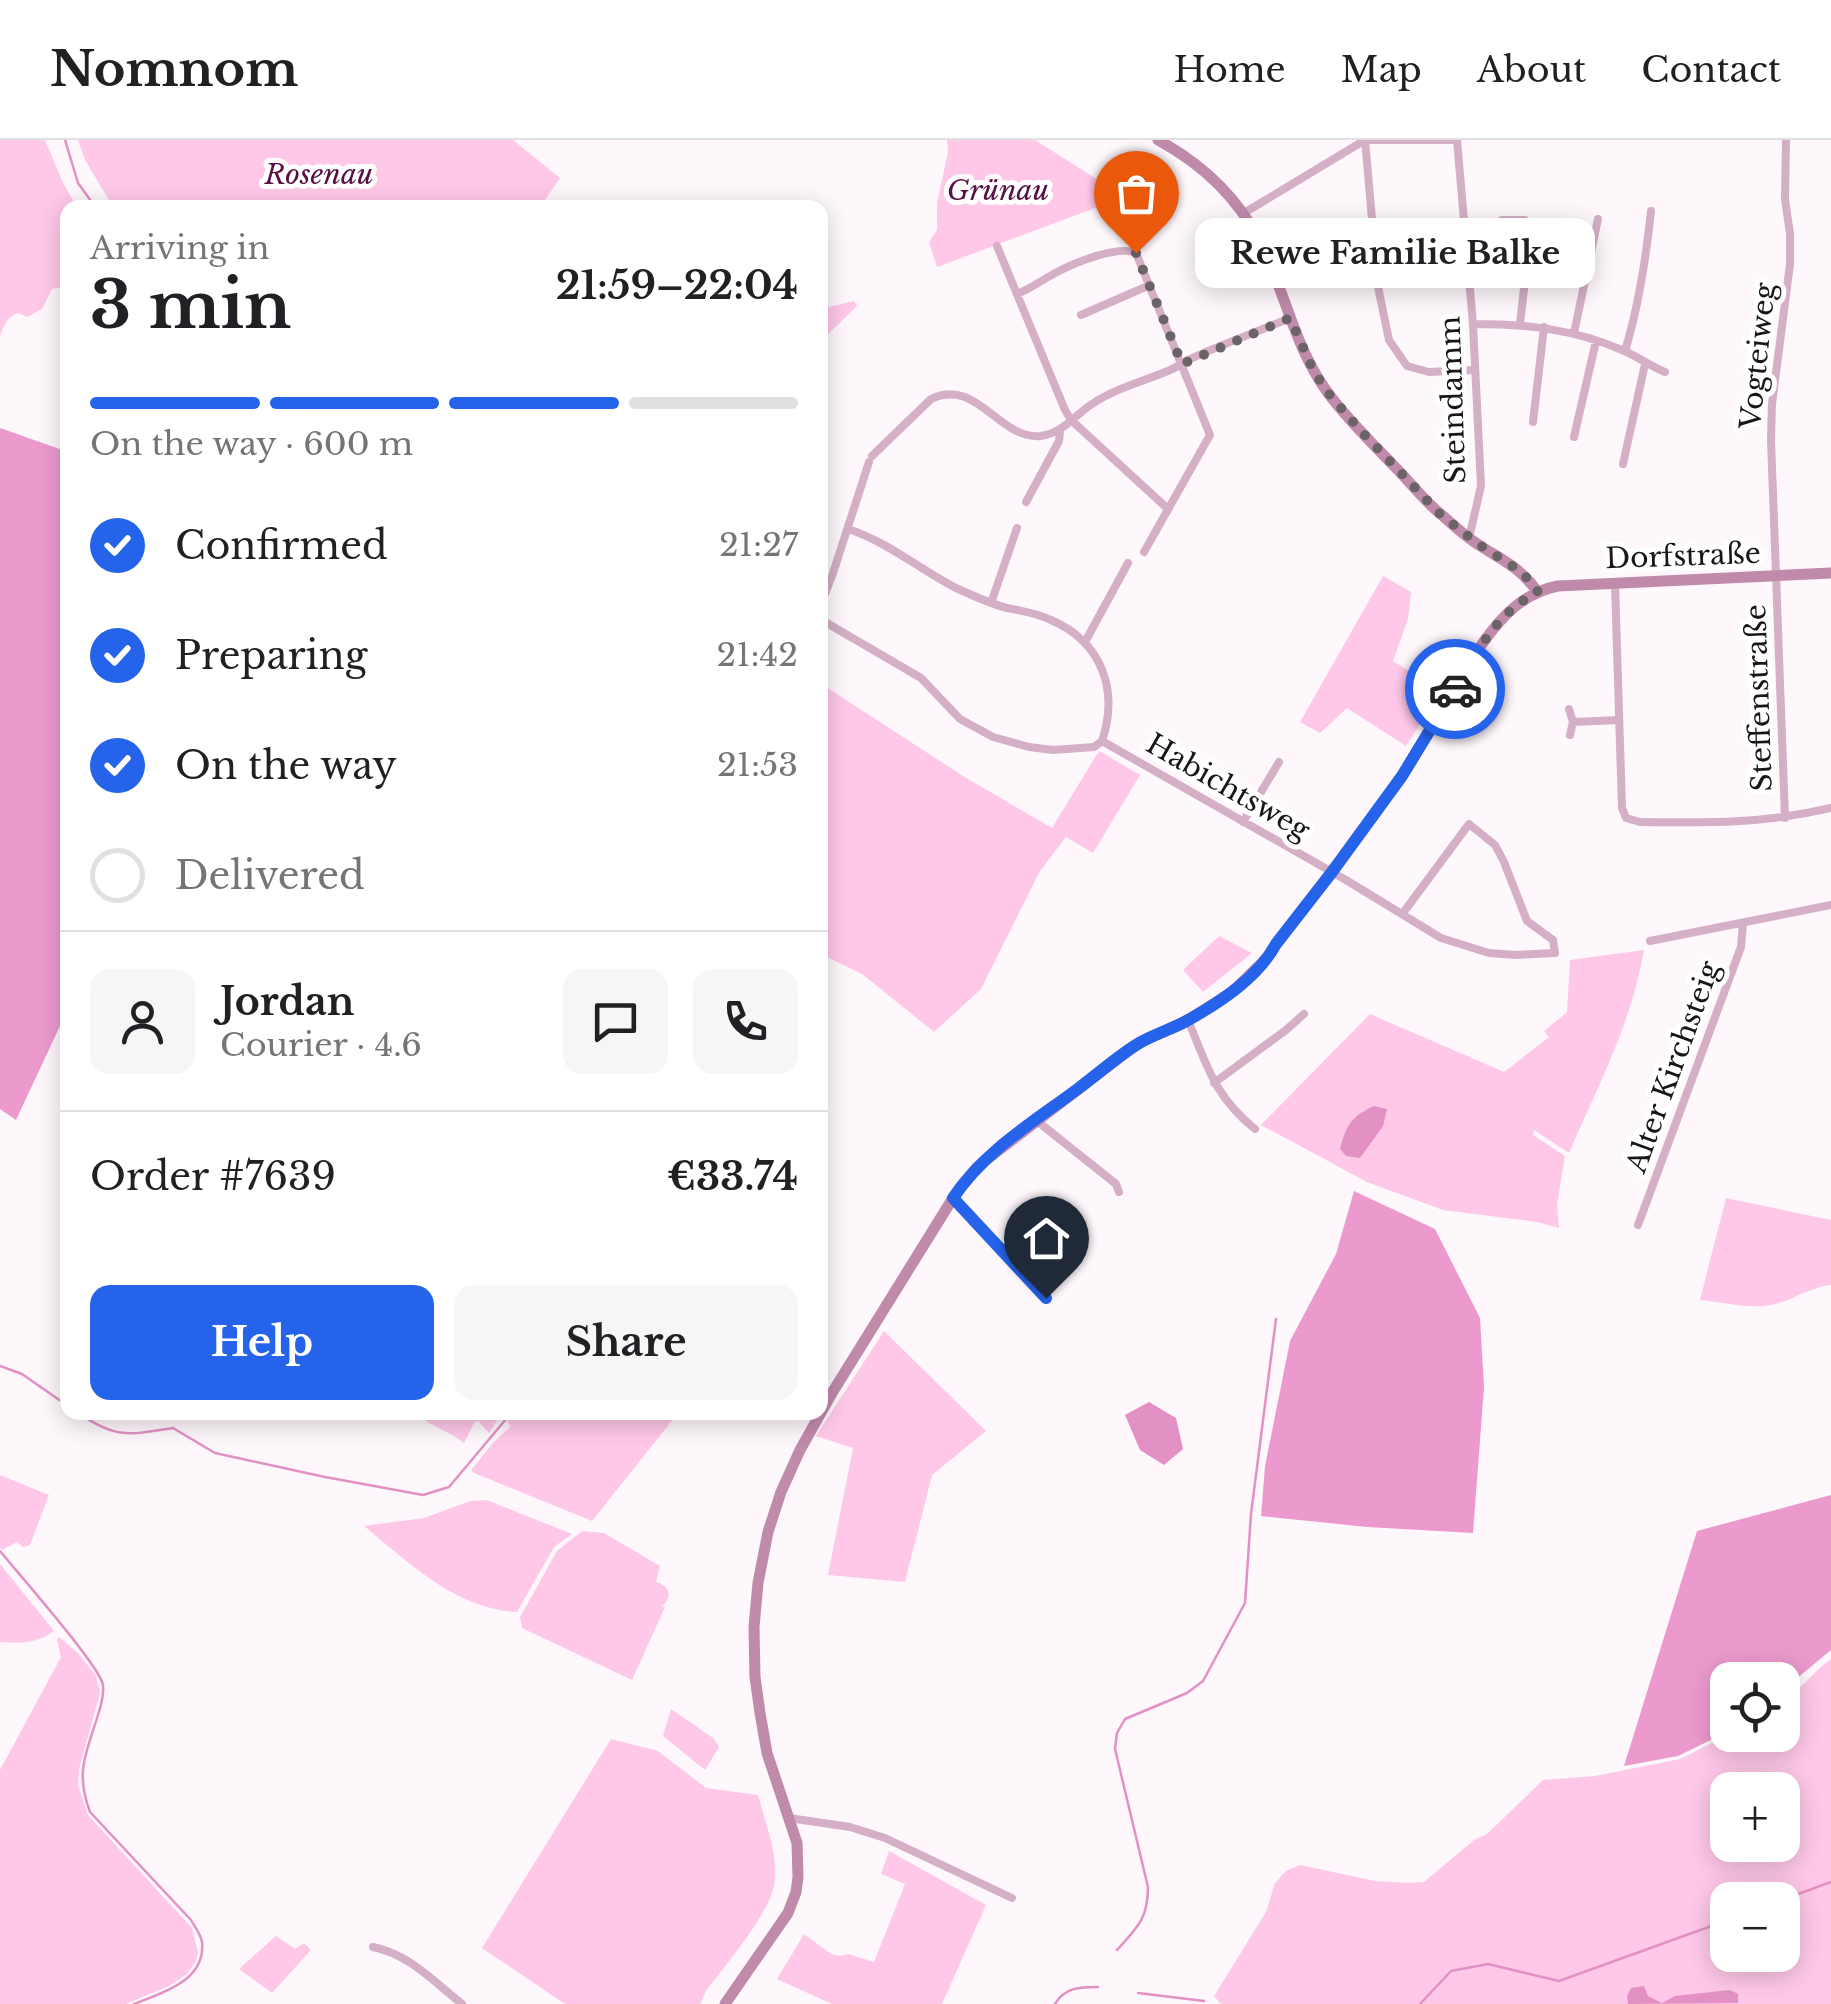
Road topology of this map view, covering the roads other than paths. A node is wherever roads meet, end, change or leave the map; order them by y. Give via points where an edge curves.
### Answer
1 (1158, 140) edge
2 (1365, 140) edge
3 (1455, 140) edge
4 (1786, 140) edge
5 (1651, 211) dead end
6 (1244, 213) junction
7 (1598, 219) dead end
8 (1502, 220) dead end
9 (997, 246) dead end
10 (1375, 250) junction
11 (1276, 281) junction
12 (1150, 285) junction
13 (1017, 294) junction
14 (1080, 315) dead end
15 (1290, 318) junction
16 (1474, 324) junction
17 (1520, 324) junction
18 (1544, 327) junction
19 (1574, 333) junction
20 (1596, 340) junction
21 (1625, 350) junction
22 (1182, 364) junction
23 (1645, 364) junction
24 (1475, 370) junction
25 (1665, 372) dead end
26 (1071, 420) junction
27 (1533, 422) dead end
28 (1060, 431) junction
29 (1574, 437) dead end
30 (1622, 464) dead end
31 (1026, 502) dead end
32 (1168, 509) junction
33 (1017, 528) dead end
34 (848, 529) junction
35 (1470, 538) junction
36 (1144, 552) dead end
37 (1128, 563) dead end
38 (1831, 573) edge
39 (1778, 578) junction
40 (1614, 584) junction
41 (828, 585) edge
42 (1538, 592) junction
43 (991, 602) junction
44 (828, 624) edge
45 (1085, 642) junction
46 (1569, 709) dead end
47 (1619, 720) junction
48 (1573, 722) junction
49 (1570, 736) dead end
50 (1102, 742) junction
51 (1278, 762) dead end
52 (1831, 808) edge
53 (1785, 818) junction
54 (1243, 822) junction
55 (1332, 872) junction
56 (1831, 905) edge
57 (1403, 914) junction
58 (1742, 923) junction
59 (1650, 941) dead end
60 (1304, 1014) dead end
61 (1188, 1020) junction
62 (1214, 1083) junction
63 (1036, 1120) junction
64 (1254, 1130) dead end
65 (1120, 1192) dead end
66 (953, 1198) junction
67 (1638, 1225) dead end
68 (1046, 1298) dead end
69 (828, 1400) edge
70 (817, 1420) edge
71 (789, 1818) junction
72 (1012, 1898) dead end
73 (373, 1947) dead end
74 (462, 2004) edge
75 (725, 2004) edge

1 - 6 main road via 1203,169
2 - 3 street
2 - 6 street
2 - 10 street
3 - 16 street, Steindamm
4 - 39 street, Vogteiweg via 1790,264 1771,440
5 - 21 street
6 - 11 main road
7 - 19 street
8 - 17 street via 1525,220
9 - 13 street
10 - 11 street
10 - 24 street via 1389,340 1406,366
11 - 15 main road
12 - 13 street via 1129,250 1076,264
12 - 14 street
12 - 22 street
13 - 26 street
15 - 22 street
15 - 35 main road via 1329,394
16 - 17 street
16 - 24 street, Steindamm
17 - 18 street
18 - 19 street
18 - 27 street
19 - 20 street
20 - 21 street
20 - 29 street
21 - 23 street
22 - 26 street via 1104,397
22 - 32 street via 1210,435
23 - 25 street
23 - 30 street
24 - 35 street, Steindamm via 1481,486
26 - 28 street
26 - 32 street
28 - 31 street
28 - 34 street via 1032,436 970,399 948,393 931,399 871,459
32 - 36 street
33 - 43 street
34 - 41 street
34 - 43 street
35 - 42 main road via 1522,572
37 - 45 street
38 - 39 main road, Dorfstraße
39 - 40 main road, Dorfstraße
39 - 53 street, Steffenstraße
40 - 42 main road, Dorfstraße
40 - 47 street
42 - 55 main road via 1495,626 1402,776
43 - 45 street via 1048,618
44 - 50 street via 921,678 960,719 993,737 1052,750
45 - 50 street via 1108,689
46 - 48 street
47 - 48 street
47 - 53 street via 1626,818
48 - 49 street
50 - 54 street, Habichtsweg
51 - 54 street
52 - 53 street
54 - 55 street, Habichtsweg
55 - 57 street, Habichtsweg
55 - 61 main road via 1268,957 1233,991
56 - 58 street
57 - 57 street, Habichtsweg via 1440,938 1478,950 1516,956 1555,952 1552,940 1527,922 1495,845 1470,824
58 - 59 street
58 - 67 street, Alter Kirchsteig via 1741,946
60 - 62 street
61 - 62 street
61 - 63 main road via 1139,1043
62 - 64 street
63 - 65 street
63 - 66 main road via 976,1166
66 - 68 street
66 - 69 main road
70 - 71 main road via 768,1532 756,1603 755,1677 767,1753
71 - 72 street via 886,1838
71 - 75 main road via 797,1843 796,1892
73 - 74 street via 406,1958

